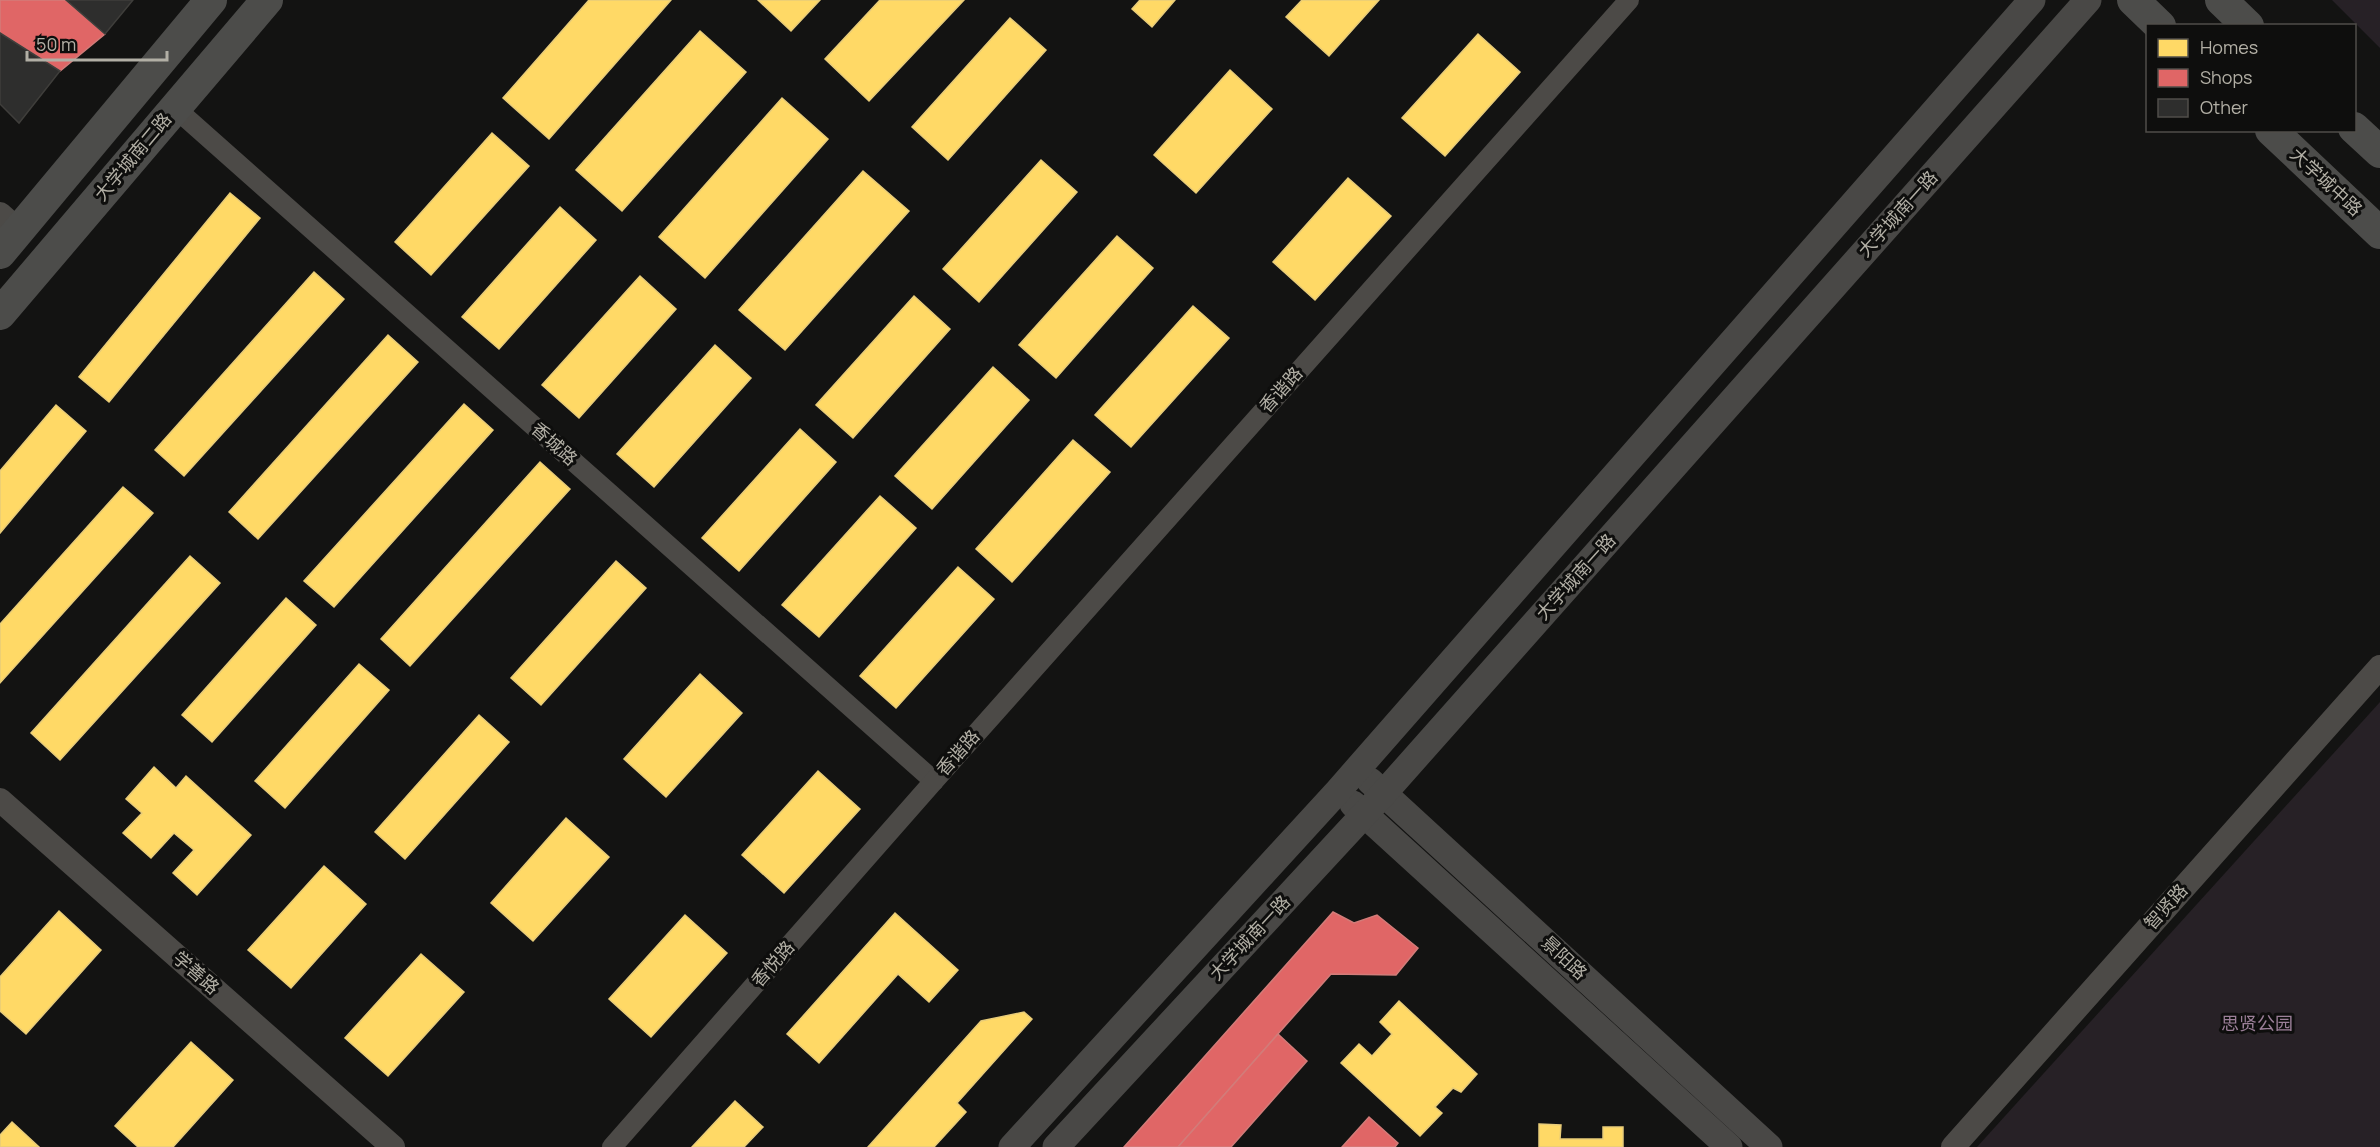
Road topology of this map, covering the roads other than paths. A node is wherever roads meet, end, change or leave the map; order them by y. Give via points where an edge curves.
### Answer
1 (211, 0) edge
2 (267, 0) edge
3 (1629, 0) edge
4 (2032, 0) edge
5 (2088, 0) edge
6 (2133, 0) edge
7 (2221, 0) edge
8 (2158, 24) edge
9 (2246, 24) edge
10 (175, 108) junction
11 (2356, 129) edge
12 (2273, 132) edge
13 (2380, 152) edge
14 (6, 233) edge
15 (2380, 233) edge
16 (0, 314) edge
17 (2380, 667) edge
18 (1356, 770) junction
19 (934, 781) junction
20 (1338, 791) junction
21 (1384, 793) junction
22 (0, 800) edge
23 (1365, 815) junction
24 (393, 1147) edge
25 (612, 1147) edge
26 (1012, 1147) edge
27 (1056, 1147) edge
28 (1729, 1147) edge
29 (1769, 1147) edge
30 (1953, 1147) edge

1 - 14 highway
2 - 10 highway, 大学城南二路
3 - 19 street, 香谐路
4 - 18 main road, 大学城南一路
5 - 21 main road, 大学城南一路
6 - 8 highway
7 - 9 highway
10 - 16 highway, 大学城南二路
10 - 19 street, 香城路
11 - 13 highway
12 - 15 highway, 大学城中路
17 - 30 street, 智贤路
18 - 20 main road, 大学城南一路
18 - 21 main road, 景阳路
19 - 25 street, 香悦路
20 - 23 main road, 景阳路
20 - 26 main road, 大学城南一路
21 - 23 main road, 大学城南一路
21 - 29 main road, 景阳路
22 - 24 street, 学善路
23 - 27 main road, 大学城南一路
23 - 28 main road, 景阳路

